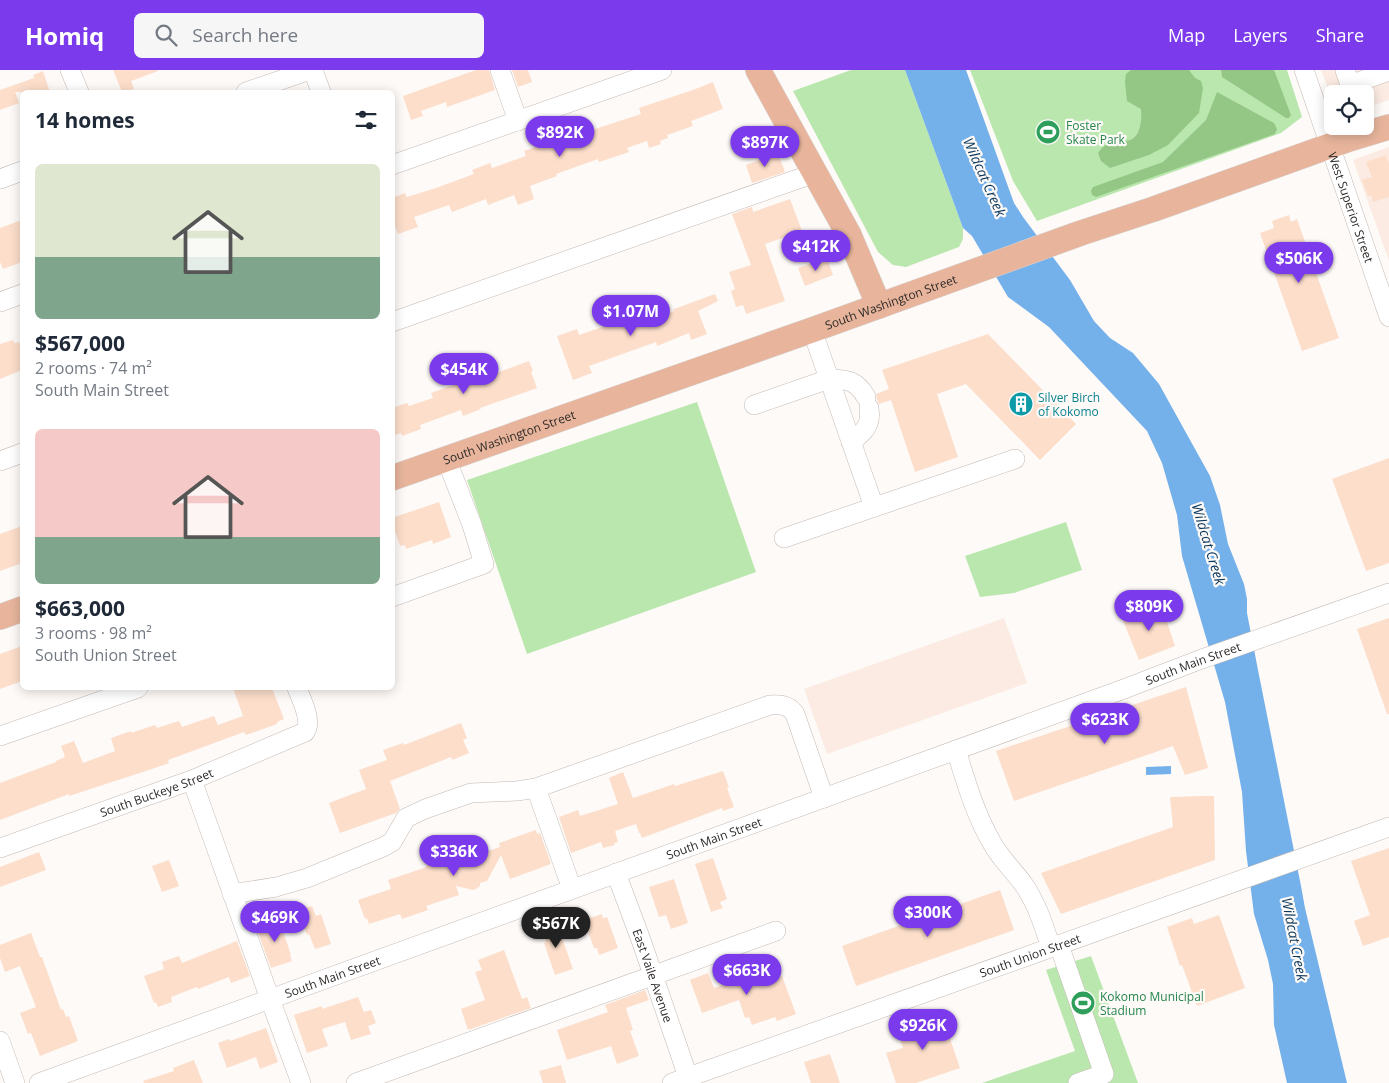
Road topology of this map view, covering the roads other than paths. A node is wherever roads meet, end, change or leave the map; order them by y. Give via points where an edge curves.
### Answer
1 (70, 70) edge
2 (312, 70) edge
3 (500, 70) edge
4 (662, 70) edge
5 (758, 70) edge
6 (1304, 70) edge
7 (1345, 70) edge
8 (1389, 71) edge
9 (78, 90) edge
10 (252, 90) edge
11 (321, 90) edge
12 (518, 122) junction
13 (1389, 126) edge
14 (1330, 147) junction
15 (395, 164) edge
16 (20, 172) edge
17 (815, 173) junction
18 (0, 179) edge
19 (20, 295) edge
20 (0, 302) edge
21 (880, 306) junction
22 (1389, 317) edge
23 (395, 321) edge
24 (812, 330) junction
25 (829, 379) junction
26 (754, 405) dead end
27 (851, 442) junction
28 (20, 454) edge
29 (446, 458) junction
30 (1015, 459) dead end
31 (0, 461) edge
32 (395, 477) edge
33 (874, 507) junction
34 (784, 538) dead end
35 (1389, 593) edge
36 (395, 596) edge
37 (20, 610) edge
38 (0, 617) edge
39 (132, 690) edge
40 (298, 690) edge
41 (0, 736) edge
42 (956, 750) junction
43 (192, 780) junction
44 (536, 788) junction
45 (824, 798) junction
46 (1389, 828) edge
47 (0, 848) edge
48 (616, 874) junction
49 (572, 889) junction
50 (232, 894) junction
51 (776, 931) dead end
52 (1053, 948) junction
53 (652, 975) junction
54 (270, 999) junction
55 (0, 1041) edge
56 (86, 1075) edge
57 (1091, 1078) edge
58 (680, 1080) edge
59 (15, 1083) edge
60 (39, 1083) edge
61 (301, 1083) edge
62 (356, 1083) edge

1 - 9 street
2 - 10 street
2 - 11 street
3 - 12 street
4 - 12 street
5 - 17 main road
6 - 14 street, West Superior Street
7 - 8 street via 1350,85
12 - 15 street
13 - 14 main road, South Washington Street
14 - 21 main road, South Washington Street
14 - 22 street, West Superior Street
16 - 18 street
17 - 21 main road via 849,235
17 - 23 street
19 - 20 street
21 - 24 main road, South Washington Street
24 - 25 street
24 - 29 main road, South Washington Street
25 - 26 street
25 - 27 street
25 - 27 street via 852,382 861,388 867,402 868,425
27 - 33 street
28 - 31 street
29 - 32 main road, South Washington Street
29 - 36 street via 484,564
30 - 33 street
33 - 34 street
35 - 42 street, South Main Street
37 - 38 main road
39 - 41 street
40 - 43 street, South Buckeye Street via 308,720 309,727 305,732
42 - 45 street, South Main Street
42 - 52 street via 982,825 993,846 1033,900
43 - 47 street, South Buckeye Street
43 - 50 street
44 - 45 street via 778,704 792,709 795,714
44 - 49 street
44 - 50 street via 471,793 425,809 406,818 392,842 384,847 307,878
45 - 48 street, South Main Street
46 - 52 street, South Union Street
48 - 49 street, South Main Street
48 - 53 street, East Vaile Avenue
49 - 54 street, South Main Street
50 - 54 street
51 - 53 street
52 - 57 street
52 - 58 street, South Union Street
53 - 58 street, East Vaile Avenue
53 - 62 street
54 - 56 street, South Main Street
54 - 61 street
55 - 59 street
56 - 60 street, South Main Street

